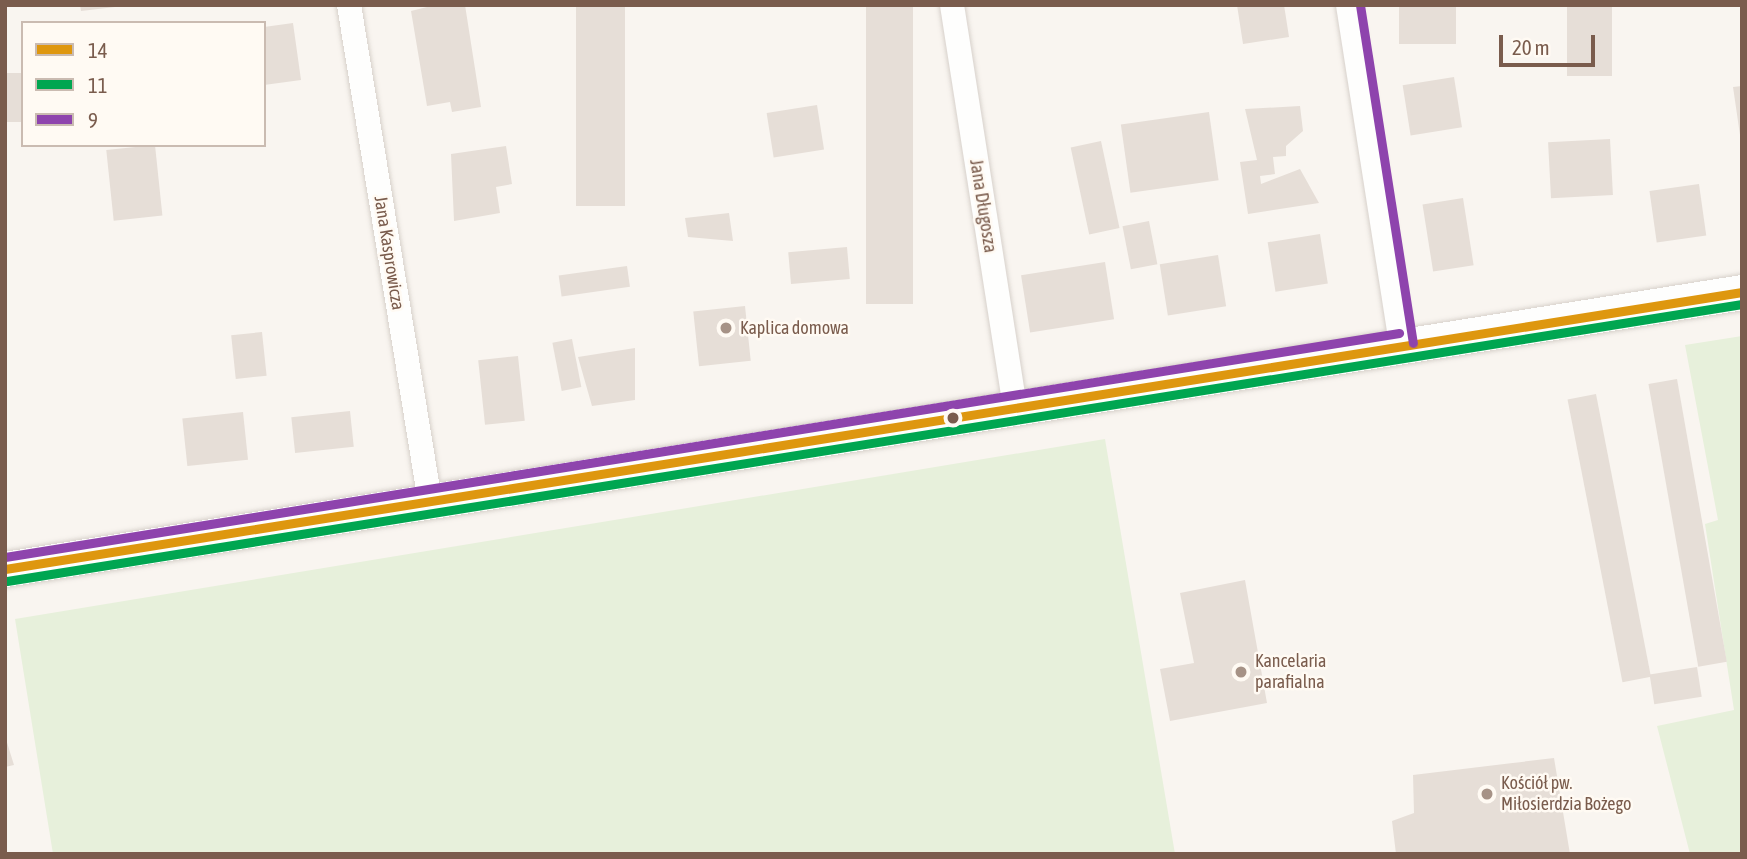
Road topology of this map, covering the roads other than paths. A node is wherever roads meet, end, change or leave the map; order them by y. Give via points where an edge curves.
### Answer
1 (349, 5) edge
2 (951, 5) edge
3 (1348, 5) edge
4 (1742, 292) edge
5 (1401, 345) junction
6 (1015, 407) junction
7 (429, 501) junction
8 (5, 569) edge

1 - 7 street, Jana Kasprowicza
2 - 6 street, Jana Długosza
3 - 5 street
4 - 5 street
5 - 6 street
6 - 7 street
7 - 8 street

